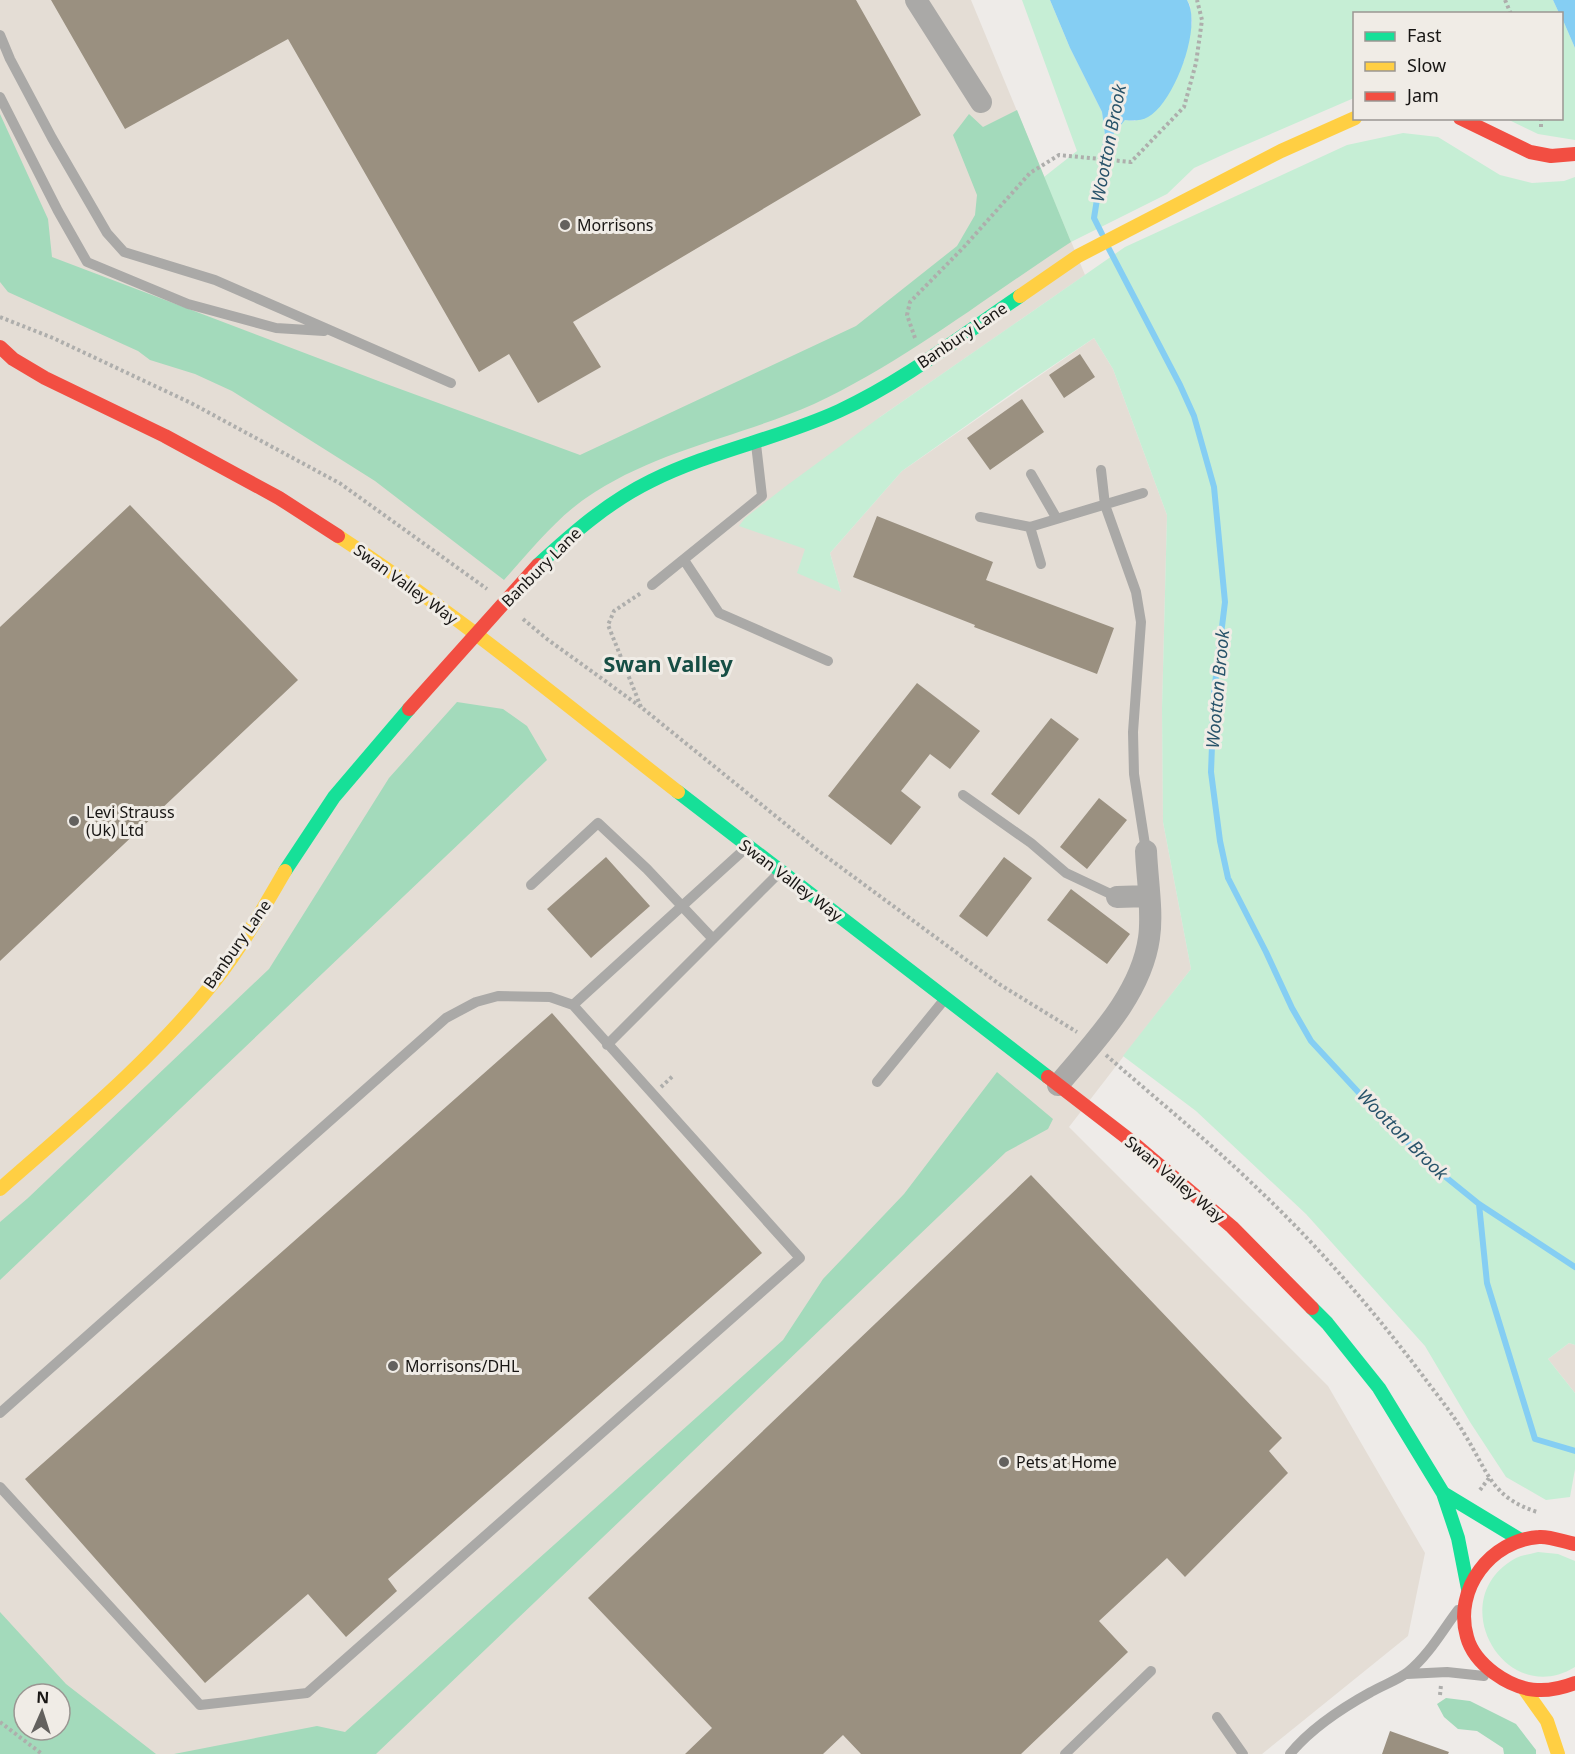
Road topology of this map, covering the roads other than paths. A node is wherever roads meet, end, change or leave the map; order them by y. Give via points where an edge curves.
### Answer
1 (916, 0) edge
2 (0, 35) edge
3 (0, 97) edge
4 (981, 102) dead end
5 (1353, 119) edge
6 (1464, 120) edge
7 (1575, 154) edge
8 (331, 332) junction
9 (0, 347) edge
10 (8, 374) dead end
11 (45, 378) junction
12 (451, 383) dead end
13 (756, 441) junction
14 (1101, 470) dead end
15 (1031, 474) dead end
16 (1143, 493) dead end
17 (1105, 505) junction
18 (980, 517) dead end
19 (1057, 519) junction
20 (1030, 526) junction
21 (684, 560) junction
22 (1041, 564) dead end
23 (652, 585) road end
24 (828, 661) dead end
25 (963, 795) dead end
26 (748, 847) junction
27 (1146, 851) joint
28 (780, 871) junction
29 (531, 885) dead end
30 (1149, 896) junction
31 (1117, 897) joint
32 (682, 907) junction
33 (712, 939) junction
34 (946, 998) junction
35 (573, 1005) junction
36 (607, 1045) junction
37 (877, 1082) dead end
38 (1058, 1085) junction
39 (0, 1189) edge
40 (0, 1413) edge
41 (0, 1487) edge
42 (1443, 1493) junction
43 (1519, 1539) junction
44 (1571, 1540) edge
45 (1466, 1596) junction
46 (1151, 1671) dead end
47 (1407, 1674) junction
48 (1497, 1677) junction
49 (1575, 1683) edge
50 (1525, 1690) junction
51 (1217, 1718) dead end
52 (1065, 1754) edge
53 (1244, 1754) edge
54 (1290, 1754) edge
55 (1558, 1754) edge

1 - 4 street
2 - 8 lane via 52,138 107,233 124,252 216,279
3 - 8 lane via 87,262 188,304 276,328
5 - 13 street, Banbury Lane via 1281,151 1078,256 886,387 821,418
6 - 7 street via 1530,152 1551,156
8 - 12 lane
9 - 11 street, Swan Valley Way
10 - 11 street, Swan Valley Way
11 - 26 street, Swan Valley Way via 165,436 279,498 396,574
13 - 21 lane via 762,496
13 - 39 street, Banbury Lane, bridge via 651,481 571,533 538,565 339,790 243,941 182,1019 93,1108
14 - 17 lane
15 - 19 lane
16 - 17 lane
17 - 19 lane
17 - 27 lane via 1136,592 1140,622 1133,732
18 - 20 lane
19 - 20 lane
20 - 22 lane
21 - 23 lane
21 - 24 lane via 719,613
25 - 31 lane via 1066,873
26 - 28 street, Swan Valley Way
26 - 32 lane
27 - 30 street
28 - 33 lane
28 - 34 street, Swan Valley Way
29 - 32 lane via 598,823
30 - 31 street
30 - 38 street via 1149,937 1143,963 1116,1016
32 - 33 lane
32 - 35 lane
33 - 36 lane
34 - 37 lane
34 - 38 street, Swan Valley Way
35 - 36 lane
35 - 40 lane via 550,997 498,996 476,1002 446,1018
36 - 41 lane via 800,1258 308,1693 200,1705
38 - 42 street, Swan Valley Way via 1232,1227 1327,1323 1379,1388
42 - 43 street, Swan Valley Way
42 - 45 street, Swan Valley Way via 1458,1538
43 - 44 street via 1541,1536
43 - 45 street via 1499,1548 1483,1563
45 - 47 lane via 1433,1647
45 - 48 street, Swan Valley Way via 1464,1624 1470,1645 1482,1664
46 - 52 lane
47 - 48 lane via 1447,1672
47 - 54 lane via 1354,1701
48 - 50 street
49 - 50 street via 1563,1688
50 - 55 street via 1547,1721
51 - 53 lane

